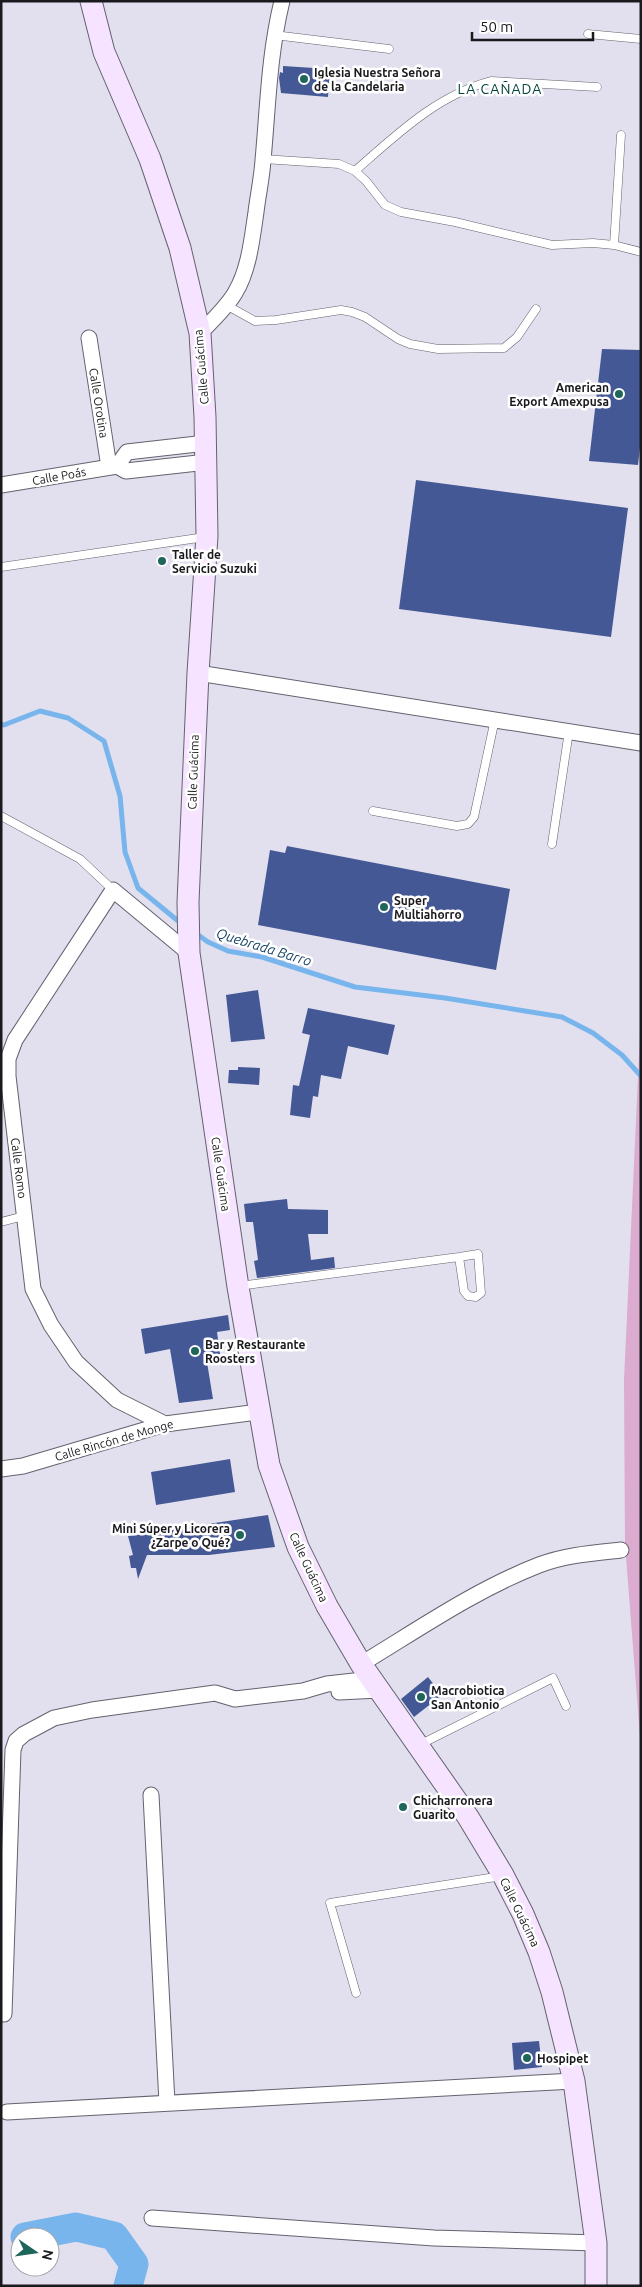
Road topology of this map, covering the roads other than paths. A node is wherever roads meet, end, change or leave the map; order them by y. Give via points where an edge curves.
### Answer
1 (90, 1) edge
2 (282, 1) edge
3 (588, 34) dead end
4 (274, 35) junction
5 (641, 39) edge
6 (389, 49) dead end
7 (597, 87) dead end
8 (621, 135) dead end
9 (264, 159) junction
10 (355, 171) junction
11 (614, 245) junction
12 (641, 252) edge
13 (226, 305) junction
14 (536, 309) dead end
15 (200, 333) junction
16 (89, 338) dead end
17 (206, 452) junction
18 (113, 467) junction
19 (1, 485) edge
20 (207, 536) junction
21 (1, 567) edge
22 (198, 673) junction
23 (495, 719) junction
24 (569, 730) junction
25 (641, 743) edge
26 (373, 811) dead end
27 (1, 816) edge
28 (552, 844) dead end
29 (113, 890) junction
30 (189, 947) junction
31 (24, 1216) junction
32 (1, 1222) edge
33 (459, 1257) junction
34 (238, 1286) junction
35 (258, 1412) junction
36 (165, 1424) junction
37 (1, 1469) edge
38 (621, 1550) dead end
39 (371, 1678) junction
40 (566, 1706) dead end
41 (419, 1745) junction
42 (151, 1795) dead end
43 (503, 1875) junction
44 (356, 1993) dead end
45 (4, 2014) dead end
46 (574, 2081) junction
47 (167, 2103) junction
48 (7, 2112) dead end
49 (152, 2218) dead end
50 (596, 2243) junction
51 (596, 2286) edge

1 - 15 main road, Calle Guácima via 104,52 150,159 180,248
2 - 4 street
3 - 5 lane
4 - 6 lane
4 - 9 street
7 - 10 lane via 480,84 413,121
8 - 11 lane
9 - 10 lane via 328,162
9 - 13 street via 244,274
10 - 11 lane via 385,205 401,212 552,245 593,242
11 - 12 lane
13 - 14 lane via 254,321 341,310 352,312 404,342 438,349 504,348
13 - 15 street
15 - 17 main road, Calle Guácima
16 - 18 street, Calle Orotina
17 - 18 street, Calle Poás via 126,471
17 - 20 main road, Calle Guácima
18 - 19 street, Calle Poás
20 - 21 lane
20 - 22 main road, Calle Guácima
22 - 23 street
22 - 30 main road, Calle Guácima
23 - 24 street
23 - 26 lane via 474,817 468,824 457,826
24 - 25 street
24 - 28 lane
27 - 29 lane via 80,859
29 - 30 street
29 - 31 street, Calle Romo via 15,1040 8,1059 10,1104
30 - 34 main road, Calle Guácima
31 - 32 lane
31 - 36 street, Calle Romo via 33,1289 51,1326 76,1362 116,1400
33 - 33 lane via 464,1291 468,1296 476,1297 481,1293 482,1284 478,1254
33 - 34 lane
34 - 35 main road, Calle Guácima
35 - 36 street, Calle Rincón de Monge
35 - 39 main road, Calle Guácima via 268,1465 298,1547 313,1580
36 - 37 street, Calle Rincón de Monge via 23,1466
38 - 39 street via 575,1555 540,1565 478,1592
39 - 41 main road, Calle Guácima
39 - 45 street via 328,1693 303,1691 235,1699 215,1693 92,1710 54,1718 16,1741 13,1750
40 - 41 lane via 552,1678
41 - 43 main road, Calle Guácima via 468,1816
42 - 47 street
43 - 44 lane via 330,1903
43 - 46 main road, Calle Guácima via 539,1952
46 - 47 street
46 - 50 main road, Calle Guácima
47 - 48 street
49 - 50 street via 434,2238
50 - 51 main road, Calle Guácima

